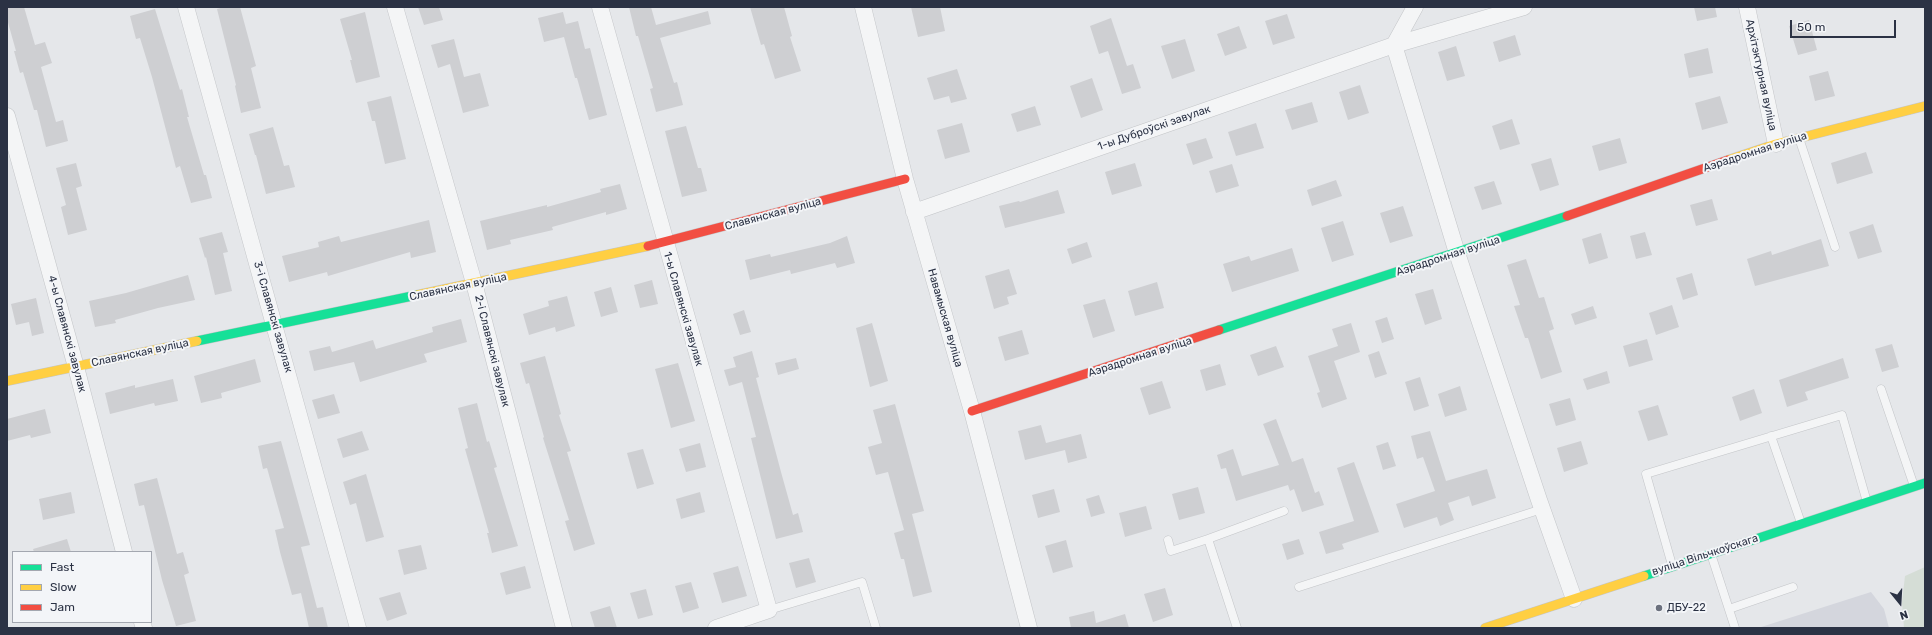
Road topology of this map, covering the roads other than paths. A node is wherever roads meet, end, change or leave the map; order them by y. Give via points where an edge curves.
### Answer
1 (186, 7) edge
2 (395, 7) edge
3 (600, 7) edge
4 (863, 7) edge
5 (1415, 7) edge
6 (1524, 7) edge
7 (1747, 7) edge
8 (1394, 45) junction
9 (1925, 106) edge
10 (7, 116) edge
11 (1799, 138) junction
12 (1776, 144) junction
13 (905, 179) junction
14 (914, 212) junction
15 (664, 243) junction
16 (1834, 247) dead end
17 (1458, 253) junction
18 (474, 283) junction
19 (275, 325) junction
20 (76, 366) junction
21 (7, 381) edge
22 (1881, 389) dead end
23 (972, 411) junction
24 (1771, 436) junction
25 (1925, 483) edge
26 (1914, 486) junction
27 (1867, 502) junction
28 (1542, 509) junction
29 (1284, 511) dead end
30 (1801, 524) junction
31 (1208, 539) junction
32 (1168, 540) dead end
33 (124, 551) edge
34 (1711, 554) junction
35 (1672, 566) junction
36 (1300, 587) dead end
37 (1793, 587) dead end
38 (1574, 599) junction
39 (1729, 609) junction
40 (769, 610) junction
41 (1517, 618) junction
42 (358, 628) edge
43 (564, 628) edge
44 (716, 628) edge
45 (876, 628) edge
46 (1029, 628) edge
47 (1238, 628) edge
48 (1485, 628) edge
49 (1520, 628) edge
50 (1734, 628) edge

1 - 19 street, 3-і Славянскі завулак
2 - 18 street, 2-і Славянскі завулак
3 - 15 street, 1-ы Славянскі завулак
4 - 13 street, Навамыская вуліца
5 - 8 street
6 - 8 street, 1-ы Дуброўскі завулак
7 - 12 street, Архітэктурная вуліца
8 - 14 street, 1-ы Дуброўскі завулак
8 - 17 street
9 - 11 street, Аэрадромная вуліца
10 - 20 street, 4-ы Славянскі завулак
11 - 12 street, Аэрадромная вуліца
11 - 16 lane
12 - 17 street, Аэрадромная вуліца
13 - 14 street, Навамыская вуліца
13 - 15 street, Славянская вуліца
14 - 23 street, Навамыская вуліца
15 - 18 street, Славянская вуліца
15 - 40 street, 1-ы Славянскі завулак
17 - 23 street, Аэрадромная вуліца
17 - 28 street
18 - 19 street, Славянская вуліца
18 - 43 street, 2-і Славянскі завулак
19 - 20 street, Славянская вуліца
19 - 42 street, 3-і Славянскі завулак
20 - 21 street, Славянская вуліца
20 - 33 street, 4-ы Славянскі завулак
22 - 26 lane
23 - 46 street, Навамыская вуліца
24 - 27 lane via 1842,415
24 - 30 lane
24 - 35 lane via 1646,474
25 - 26 street, вуліца Вільчкоўскага
26 - 27 street, вуліца Вільчкоўскага
27 - 30 street, вуліца Вільчкоўскага
28 - 36 lane
28 - 38 street
29 - 31 lane
30 - 34 street, вуліца Вільчкоўскага
31 - 32 lane via 1171,551
31 - 47 lane
34 - 35 street, вуліца Вільчкоўскага
34 - 39 lane
35 - 38 street, вуліца Вільчкоўскага
37 - 39 lane
38 - 41 street, вуліца Вільчкоўскага
39 - 50 lane
40 - 44 street
40 - 45 lane via 862,582
41 - 48 street, вуліца Вільчкоўскага
41 - 49 lane

